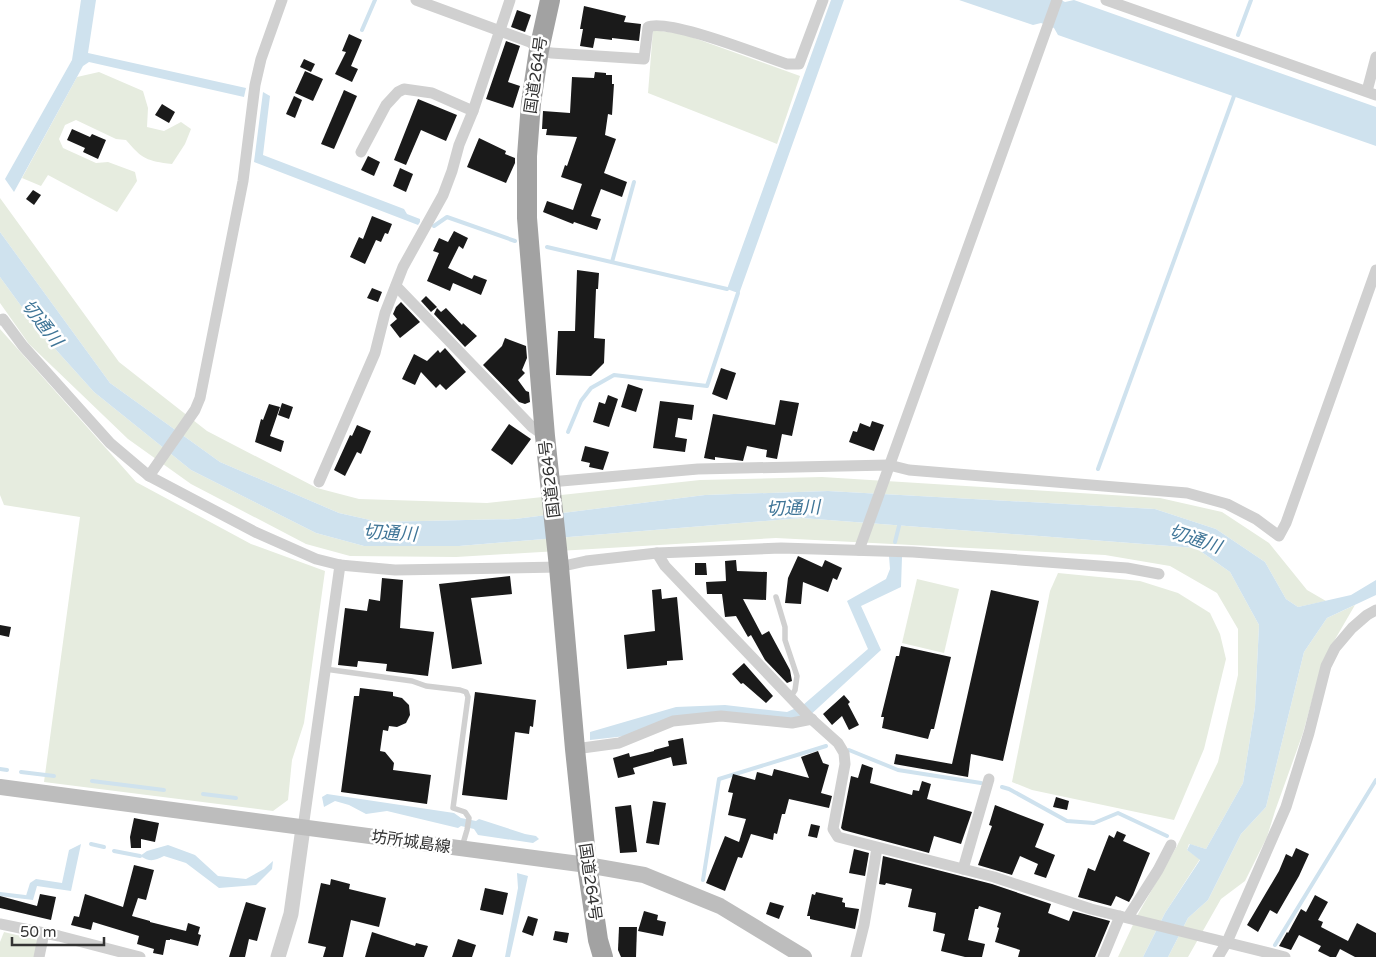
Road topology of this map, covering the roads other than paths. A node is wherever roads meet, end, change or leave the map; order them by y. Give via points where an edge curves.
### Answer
1 (282, 0) edge
2 (416, 0) edge
3 (510, 0) edge
4 (550, 0) edge
5 (823, 0) edge
6 (1057, 0) edge
7 (1106, 0) edge
8 (500, 31) junction
9 (539, 50) junction
10 (1376, 57) edge
11 (1371, 93) edge
12 (474, 110) junction
13 (361, 152) dead end
14 (1376, 270) edge
15 (396, 286) junction
16 (0, 320) edge
17 (544, 436) junction
18 (888, 468) junction
19 (150, 474) junction
20 (319, 482) dead end
21 (550, 482) junction
22 (860, 548) junction
23 (657, 553) junction
24 (559, 563) junction
25 (340, 565) junction
26 (1159, 574) dead end
27 (776, 597) dead end
28 (1376, 610) edge
29 (325, 669) junction
30 (793, 700) junction
31 (810, 718) junction
32 (574, 748) junction
33 (988, 779) dead end
34 (0, 787) edge
35 (303, 828) junction
36 (1171, 845) dead end
37 (877, 848) junction
38 (461, 849) junction
39 (586, 865) junction
40 (963, 869) junction
41 (1127, 917) junction
42 (0, 924) edge
43 (44, 933) junction
44 (1224, 942) junction
45 (39, 957) edge
46 (140, 957) edge
47 (278, 957) edge
48 (603, 957) edge
49 (804, 957) edge
50 (856, 957) edge
51 (1104, 957) edge
52 (1218, 957) edge
53 (1285, 957) edge

1 - 19 street via 255,85 243,180 200,398 192,415
2 - 8 street
3 - 8 street
4 - 9 highway, 国道264号
5 - 9 street via 799,64 787,64 679,28 654,24 648,27 644,59 551,54
6 - 18 street
7 - 11 street
8 - 9 street via 530,42
8 - 12 street
9 - 17 highway, 国道264号 via 527,156 527,218
10 - 11 street
12 - 13 street via 432,93 404,89 386,105
12 - 15 street via 443,195
14 - 18 street via 1286,523 1278,536 1256,519 1227,504 1187,493
15 - 17 street
15 - 20 street via 375,353
16 - 19 street via 3,319 22,346 110,443
17 - 21 highway, 国道264号
18 - 21 street via 698,469
18 - 22 street
19 - 25 street via 255,532 316,559
21 - 24 highway, 国道264号
22 - 23 street
22 - 26 street via 1127,568
23 - 24 street
23 - 30 street via 665,566
24 - 25 street via 395,570
24 - 32 highway, 国道264号
25 - 29 street
27 - 30 lane via 797,676
28 - 44 street via 1352,628 1335,648 1326,666 1286,807
29 - 35 street
29 - 38 lane via 412,680 426,686 466,692 453,808 465,812 469,818
30 - 31 street
31 - 32 street via 792,723 721,716 673,721 619,743
31 - 37 street via 838,743 844,753 845,764 833,829 836,835
32 - 39 highway, 国道264号
33 - 40 street
34 - 35 main road, 坊所城島線
35 - 38 main road, 坊所城島線
35 - 47 street via 291,914
36 - 41 street
37 - 40 street
37 - 50 street
38 - 39 main road, 坊所城島線
39 - 48 highway, 国道264号
39 - 49 main road, 坊所城島線 via 644,876 720,906
40 - 41 street
41 - 44 street
41 - 51 street
42 - 43 street
43 - 45 street
43 - 46 street
44 - 52 street
44 - 53 street

